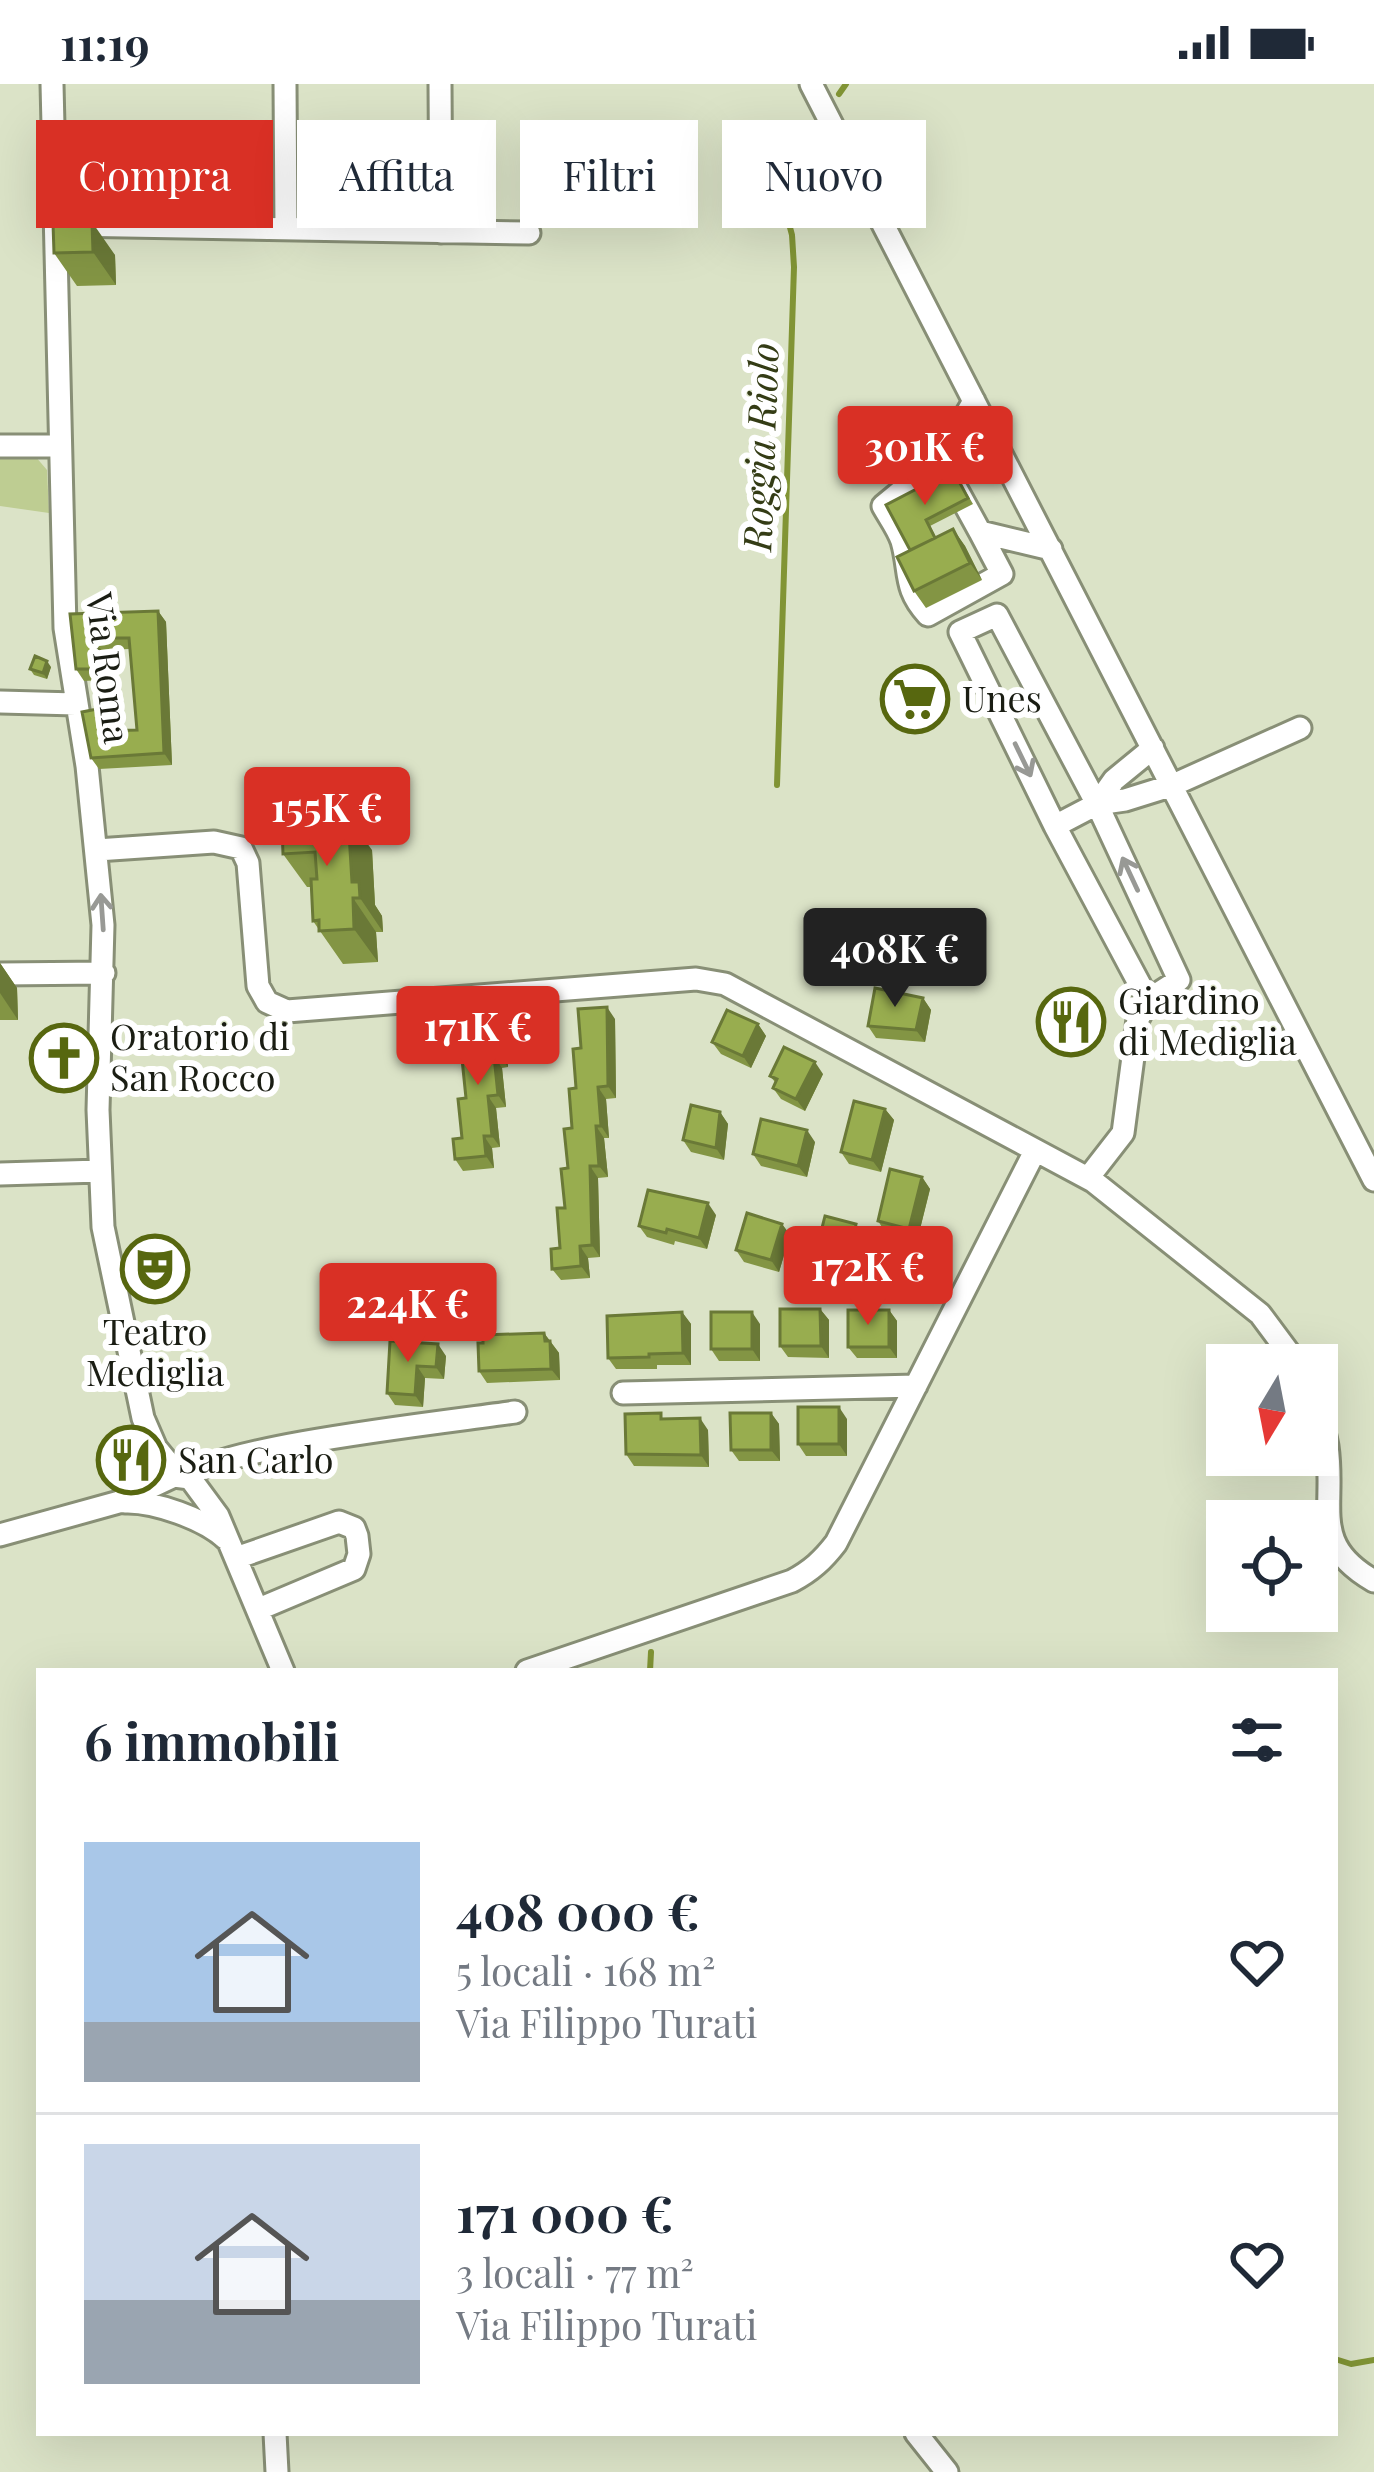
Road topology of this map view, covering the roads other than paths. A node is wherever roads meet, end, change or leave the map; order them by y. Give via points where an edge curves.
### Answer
1 (52, 84) edge
2 (285, 84) edge
3 (440, 84) edge
4 (811, 84) edge
5 (53, 120) edge
6 (54, 228) edge
7 (228, 228) edge
8 (286, 229) junction
9 (441, 232) junction
10 (529, 233) dead end
11 (974, 401) junction
12 (0, 446) edge
13 (58, 446) junction
14 (940, 459) junction
15 (980, 532) junction
16 (1051, 549) junction
17 (0, 702) edge
18 (76, 704) junction
19 (1300, 728) dead end
20 (1153, 748) junction
21 (1173, 785) junction
22 (1097, 804) junction
23 (1055, 826) junction
24 (97, 850) junction
25 (104, 973) junction
26 (0, 974) edge
27 (1148, 1000) junction
28 (1035, 1151) junction
29 (100, 1171) junction
30 (0, 1174) edge
31 (1088, 1178) junction
32 (1374, 1180) edge
33 (1282, 1344) edge
34 (916, 1386) junction
35 (623, 1393) dead end
36 (515, 1412) dead end
37 (1328, 1476) edge
38 (183, 1479) junction
39 (119, 1502) junction
40 (173, 1512) junction
41 (0, 1535) edge
42 (231, 1548) junction
43 (1374, 1581) edge
44 (259, 1609) junction
45 (282, 1668) edge
46 (536, 1668) edge
47 (275, 2436) edge
48 (918, 2436) edge
49 (277, 2472) edge
50 (947, 2472) edge

1 - 5 street, Via Roma
2 - 8 street
3 - 9 street
4 - 11 street
6 - 13 street, Via Roma
7 - 8 street
8 - 9 street
9 - 10 street
11 - 14 street
11 - 16 street
12 - 13 street
13 - 18 street, Via Roma
14 - 15 street
14 - 15 street via 883,506 902,541 914,600 928,615 1002,574
15 - 16 street
16 - 20 street
17 - 18 street
18 - 24 street, Via Roma
19 - 21 street
20 - 21 street
20 - 22 street
21 - 22 street
21 - 32 street
22 - 23 street
22 -> 23 street via 997,615 959,632
27 -> 22 street via 1179,980
23 - 27 street
25 -> 24 street, Via Roma
24 - 28 street via 214,842 241,848 258,986 278,1009 711,980
25 - 26 street
25 - 29 street, Via Roma
27 - 31 street via 1138,1019 1123,1133
28 - 31 street
28 - 34 street
29 - 30 street
29 - 38 street, Via Roma via 105,1249 136,1389 156,1448
31 - 33 street via 1260,1314
34 - 35 street
34 - 46 street via 836,1543 810,1572
36 - 38 street via 287,1447 210,1463
37 - 43 street via 1329,1533 1344,1561
38 - 39 street
38 - 40 street via 160,1493
38 - 40 street via 197,1504
38 - 42 street, Via Roma via 214,1510
39 - 40 street
39 - 41 street
40 - 42 street via 204,1522
42 - 44 street, Via Roma
42 - 44 street via 328,1523 354,1528 354,1569
44 - 45 street, Via Roma
47 - 49 street
48 - 50 street

